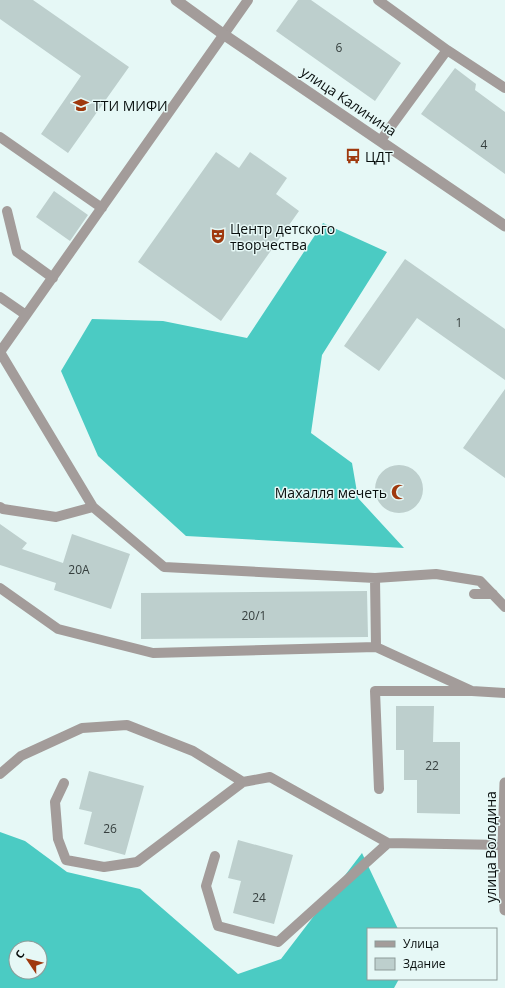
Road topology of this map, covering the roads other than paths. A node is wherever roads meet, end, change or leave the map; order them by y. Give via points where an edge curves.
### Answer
1 (176, 0) edge
2 (248, 0) edge
3 (378, 0) edge
4 (223, 34) junction
5 (447, 50) junction
6 (505, 88) edge
7 (0, 137) edge
8 (381, 140) junction
9 (102, 208) junction
10 (7, 211) dead end
11 (505, 226) edge
12 (53, 278) junction
13 (0, 297) edge
14 (26, 315) junction
15 (0, 352) edge
16 (0, 507) edge
17 (93, 507) junction
18 (375, 578) junction
19 (0, 588) edge
20 (474, 594) dead end
21 (493, 594) junction
22 (505, 607) edge
23 (376, 647) junction
24 (472, 691) junction
25 (505, 693) edge
26 (0, 774) edge
27 (243, 782) junction
28 (64, 783) dead end
29 (505, 783) edge
30 (379, 789) dead end
31 (388, 842) junction
32 (503, 845) junction
33 (215, 856) dead end
34 (505, 910) edge

1 - 4 street, улица Калинина
2 - 4 lane
3 - 5 lane
4 - 8 street, улица Калинина
4 - 9 lane
5 - 6 lane
5 - 8 lane
7 - 9 lane
8 - 11 street, улица Калинина
9 - 12 lane
10 - 12 lane via 17,252
12 - 14 lane
13 - 14 lane
14 - 15 lane
15 - 17 lane
16 - 17 lane via 56,517
17 - 18 lane via 164,568
18 - 21 lane via 436,574 480,581
18 - 23 lane
19 - 23 lane via 58,630 153,653
20 - 21 lane
21 - 22 lane
23 - 24 lane
24 - 25 lane
24 - 30 lane via 375,691
26 - 27 lane via 21,756 82,728 127,725 193,751
27 - 28 lane via 137,862 104,868 66,860 58,839 55,802
27 - 31 lane via 270,777
29 - 32 street, улица Володина
31 - 32 lane
31 - 33 lane via 278,942 218,926 206,886
32 - 34 street, улица Володина

